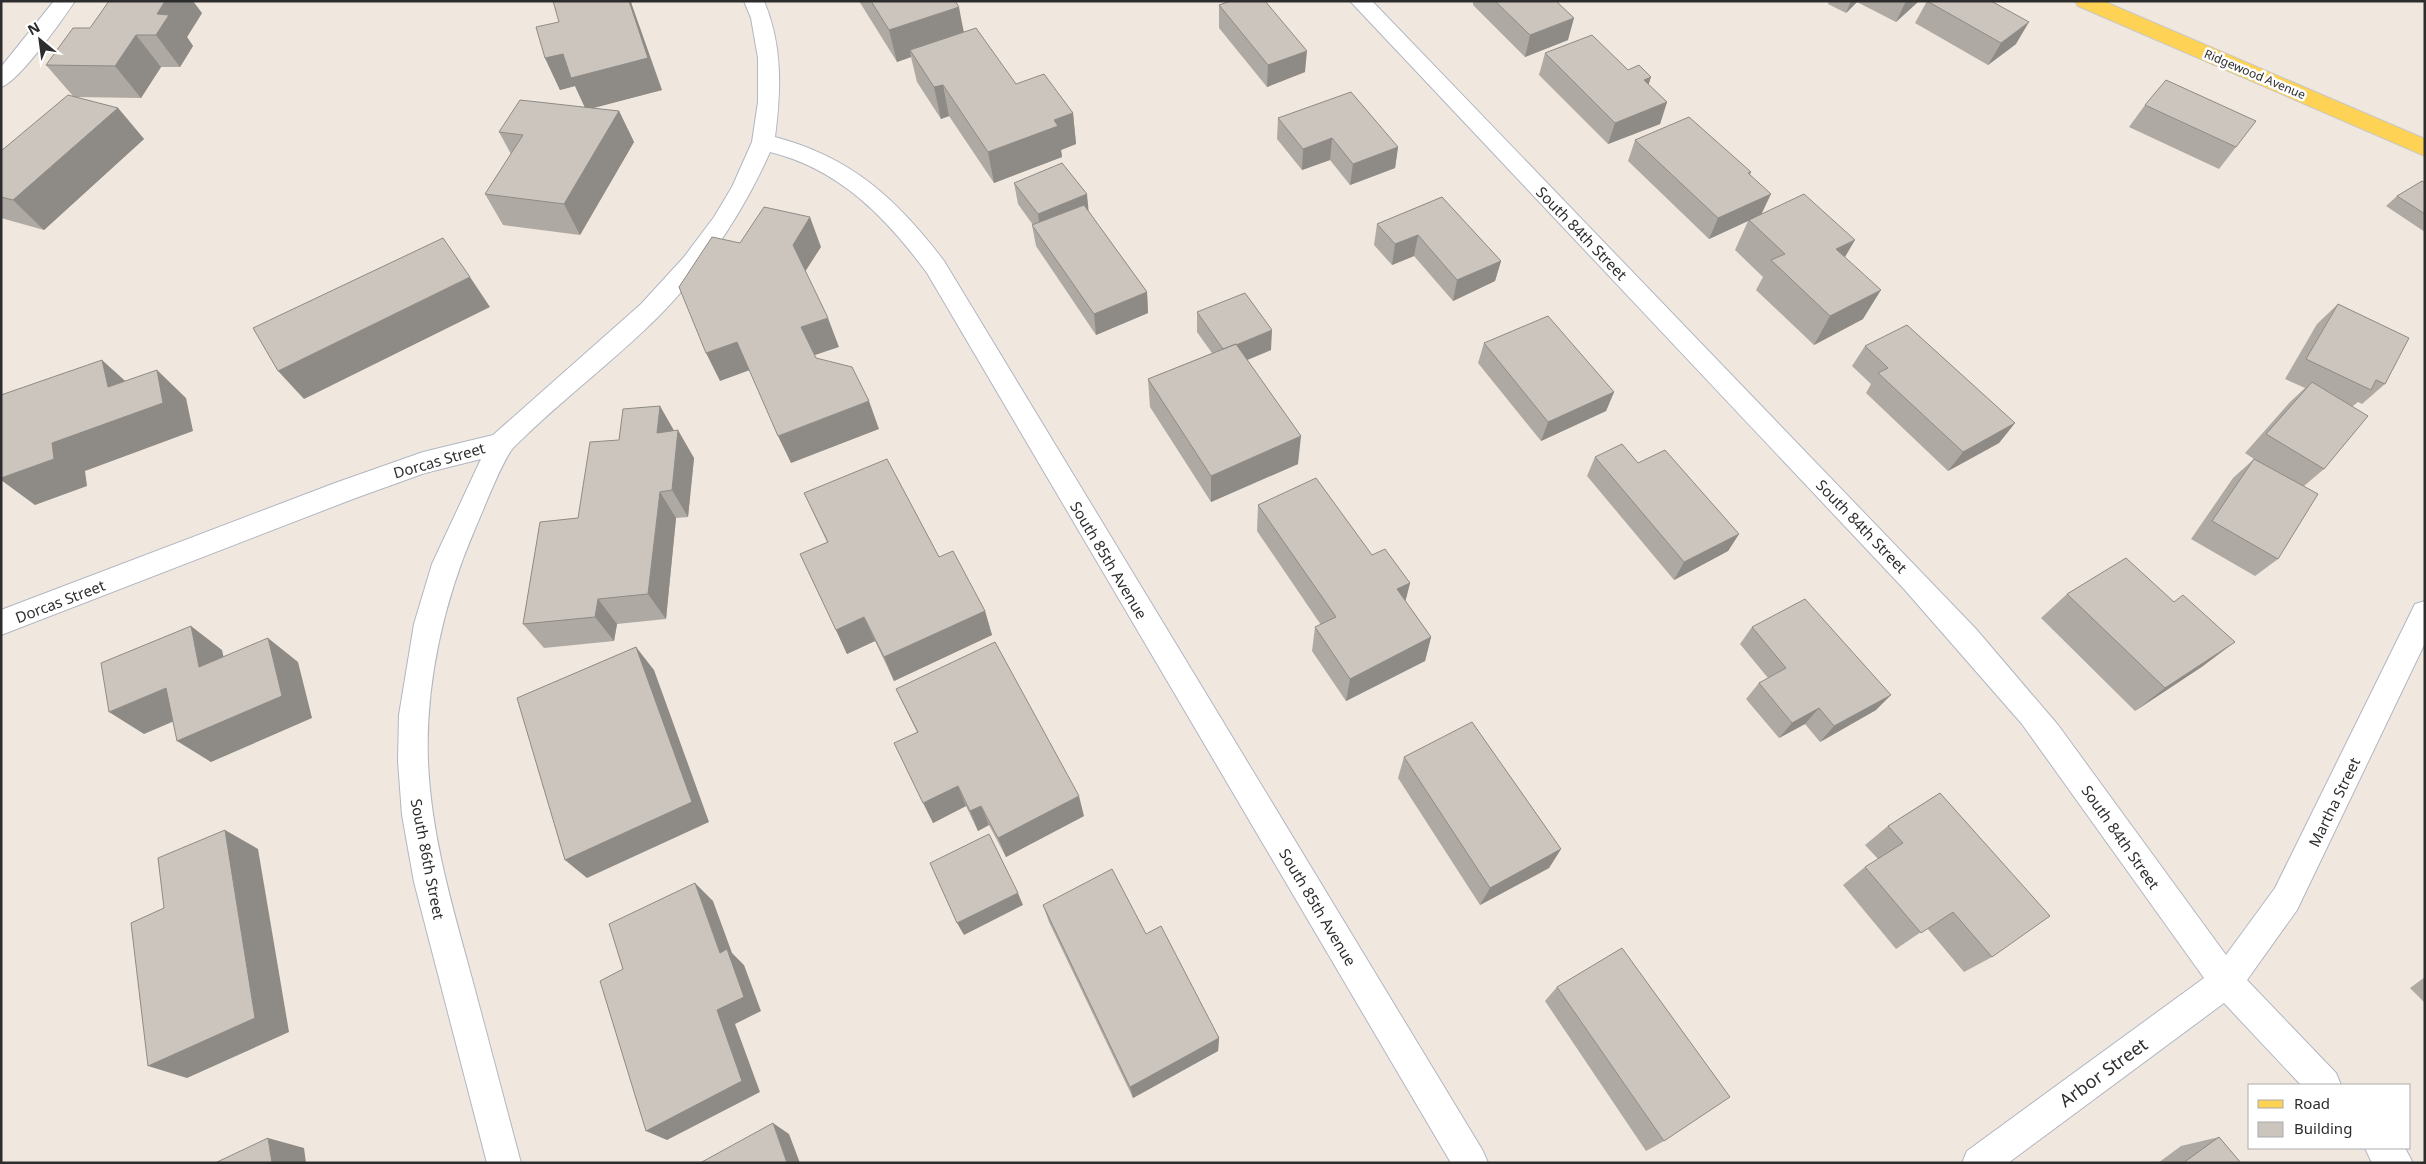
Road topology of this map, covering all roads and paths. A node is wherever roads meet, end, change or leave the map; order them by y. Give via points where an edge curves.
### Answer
1 (65, 1) edge
2 (754, 1) edge
3 (1360, 1) edge
4 (2085, 1) edge
5 (1, 80) edge
6 (763, 142) junction
7 (2425, 148) edge
8 (501, 442) junction
9 (2425, 613) edge
10 (1, 623) edge
11 (2227, 981) junction
12 (2323, 1084) edge
13 (2383, 1149) edge
14 (504, 1163) edge
15 (1471, 1163) edge
16 (1979, 1163) edge
17 (2396, 1163) edge

1 - 5 street
2 - 6 street via 769,58 769,102
3 - 11 street, South 84th Street via 1901,566 1973,646 2046,733 2155,887
4 - 7 main road, Ridgewood Avenue
6 - 8 street, Dorcas Street via 743,187 692,263 650,310
6 - 15 street, South 85th Avenue via 806,155 842,173 875,197 925,251 959,302 993,366
8 - 10 street, Dorcas Street via 423,463 344,491
8 - 14 street, South 86th Street via 446,564 428,624 414,715 413,761 417,815 430,882
9 - 11 street, Martha Street via 2286,899
11 - 12 street, South 84th Street
11 - 16 street, Arbor Street
13 - 17 street

